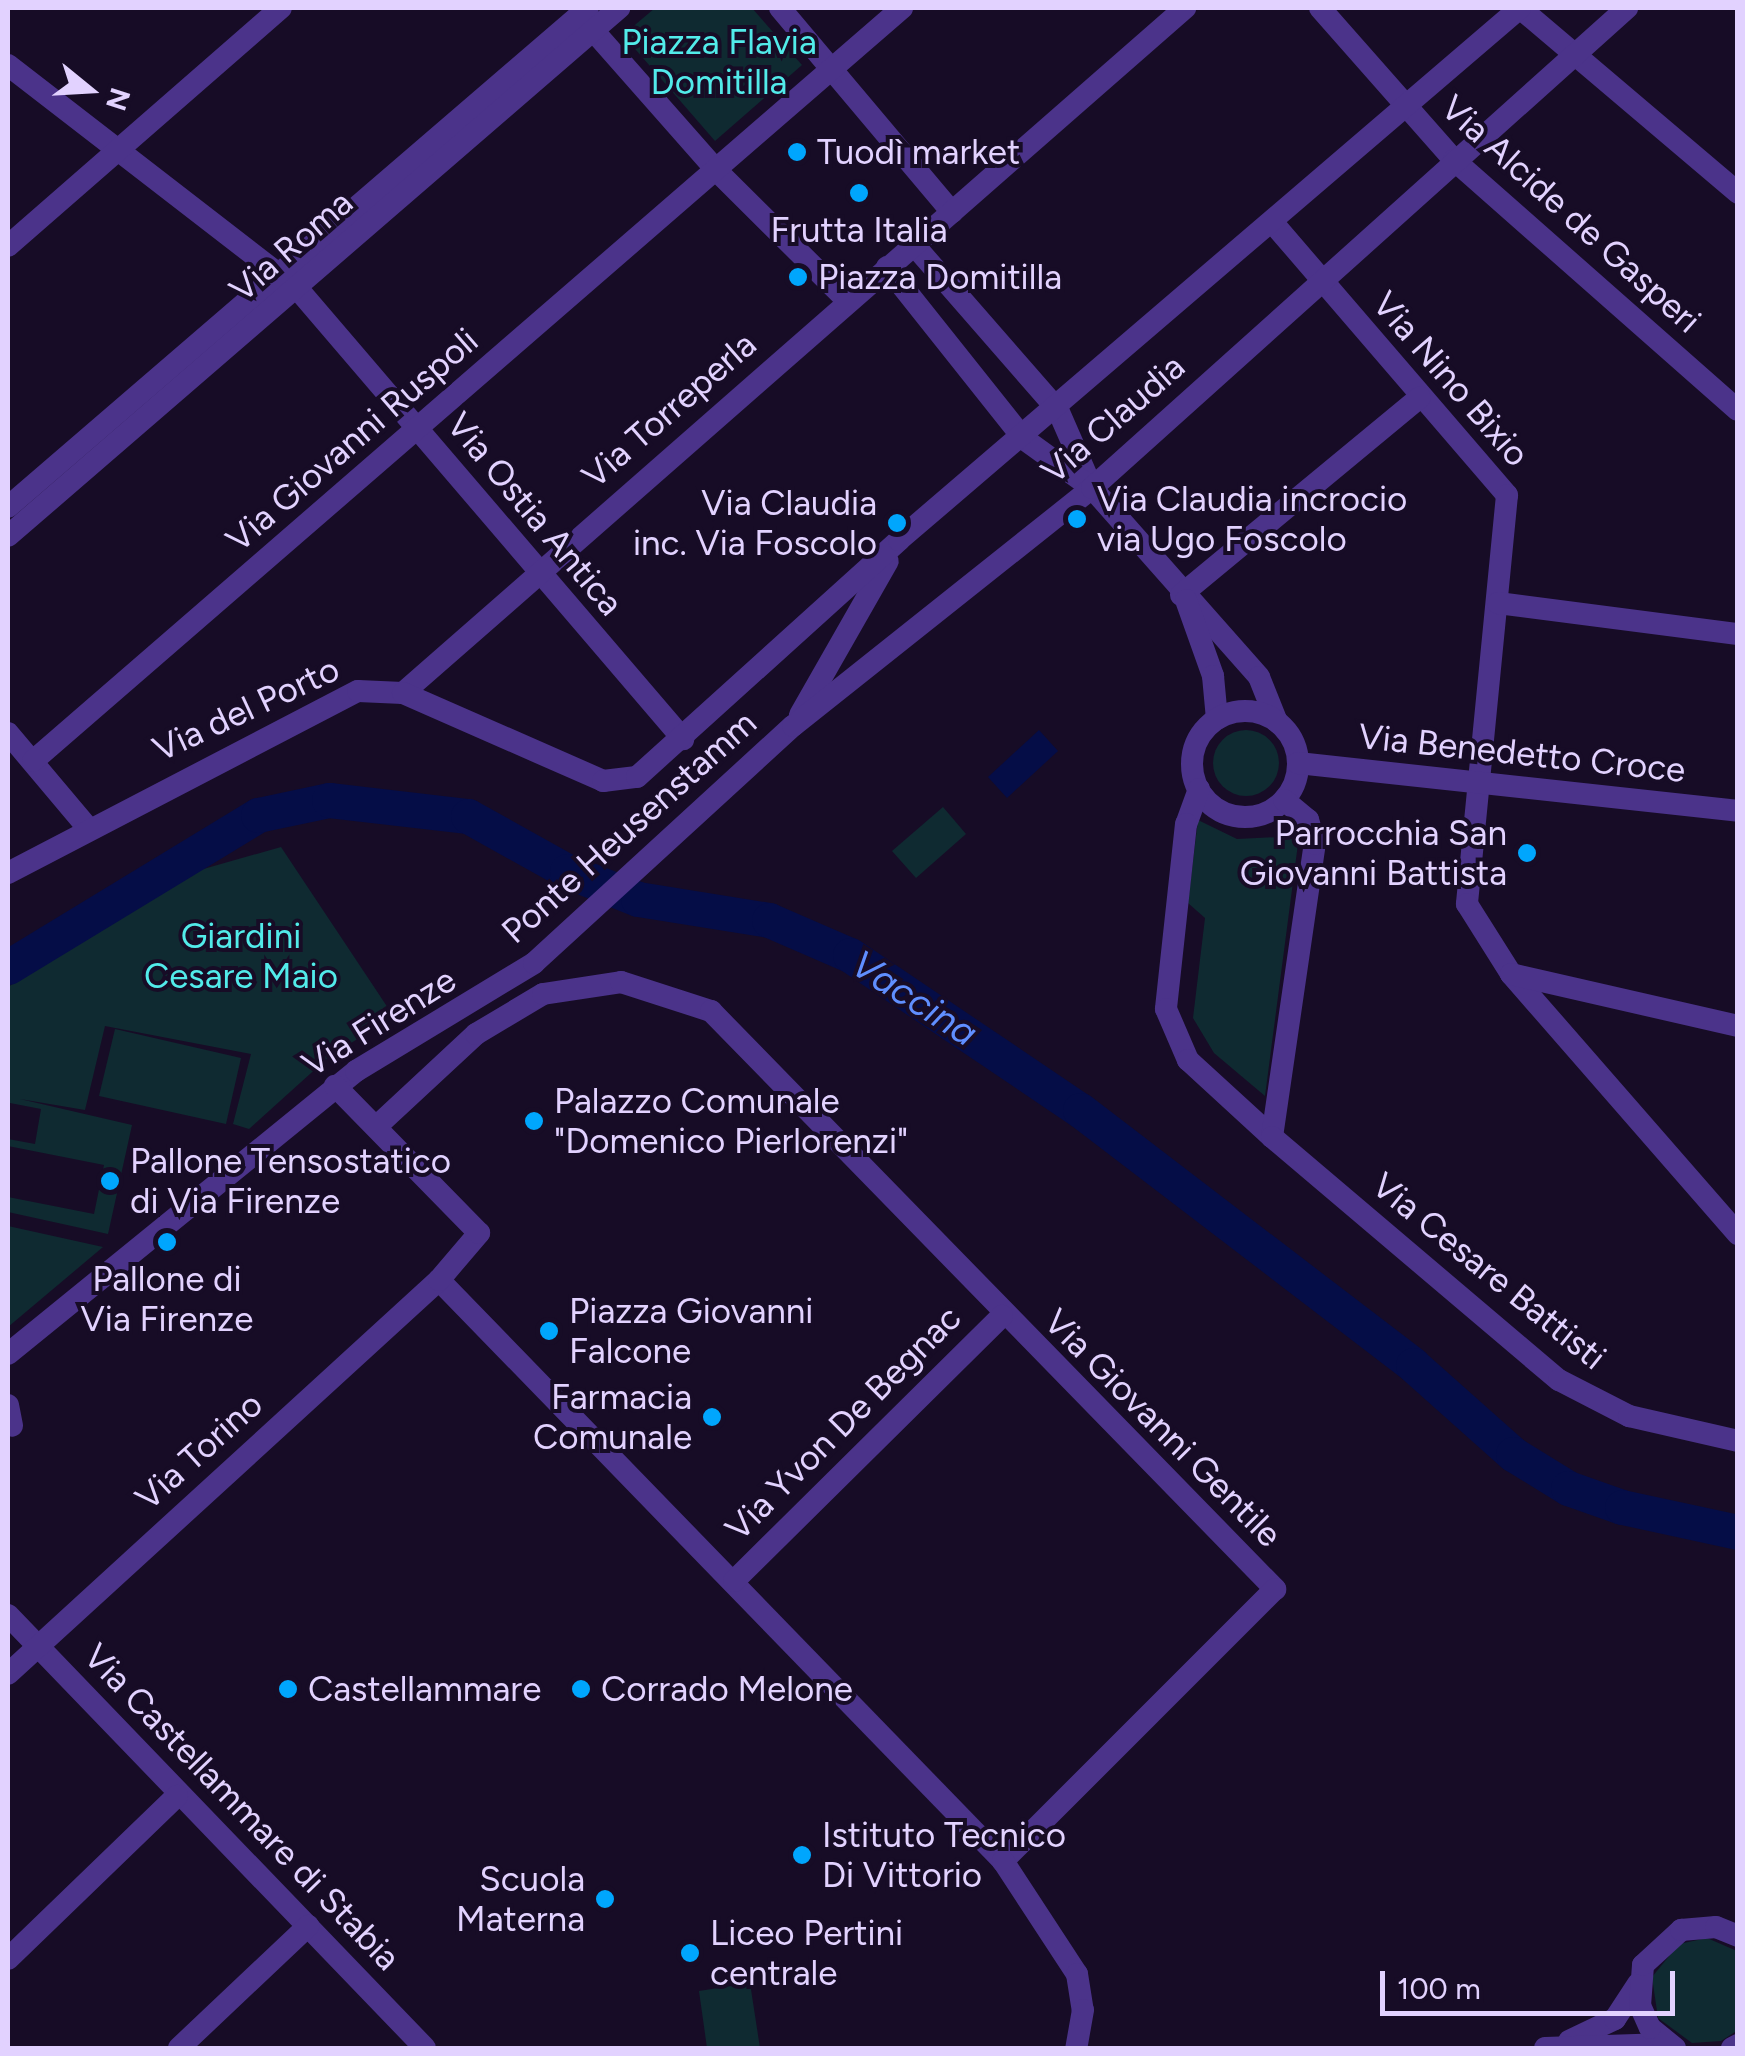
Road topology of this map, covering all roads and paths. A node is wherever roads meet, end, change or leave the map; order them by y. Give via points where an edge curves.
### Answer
1 (281, 8) edge
2 (619, 8) edge
3 (780, 8) edge
4 (902, 8) edge
5 (1185, 8) edge
6 (1320, 8) edge
7 (1520, 8) edge
8 (1627, 8) edge
9 (582, 15) edge
10 (1574, 54) junction
11 (8, 65) edge
12 (832, 68) junction
13 (1404, 108) junction
14 (119, 150) junction
15 (1454, 160) junction
16 (716, 171) junction
17 (1738, 193) edge
18 (952, 212) junction
19 (1273, 223) junction
20 (914, 245) junction
21 (8, 246) edge
22 (888, 267) junction
23 (288, 280) junction
24 (1320, 281) junction
25 (848, 301) junction
26 (1420, 396) junction
27 (1058, 410) junction
28 (1738, 410) edge
29 (418, 430) junction
30 (1024, 440) junction
31 (1092, 488) junction
32 (8, 508) edge
33 (8, 536) edge
34 (899, 540) junction
35 (536, 572) junction
36 (1184, 598) junction
37 (1498, 604) junction
38 (1738, 634) edge
39 (403, 693) junction
40 (1217, 719) junction
41 (1277, 722) junction
42 (793, 726) junction
43 (8, 733) edge
44 (683, 739) junction
45 (33, 762) junction
46 (1298, 763) junction
47 (1479, 784) junction
48 (1198, 789) junction
49 (1284, 800) junction
50 (1738, 811) edge
51 (88, 828) junction
52 (8, 873) edge
53 (1511, 974) junction
54 (511, 980) joint
55 (1738, 1026) edge
56 (335, 1086) junction
57 (377, 1126) junction
58 (1272, 1136) junction
59 (1738, 1234) edge
60 (439, 1280) junction
61 (1002, 1316) junction
62 (8, 1355) edge
63 (1738, 1441) edge
64 (734, 1581) junction
65 (8, 1614) edge
66 (38, 1645) junction
67 (8, 1674) edge
68 (177, 1796) junction
69 (1004, 1860) junction
70 (308, 1926) junction
71 (1738, 1936) edge
72 (8, 1958) edge
73 (1639, 1982) junction
74 (1671, 2046) edge
75 (180, 2048) edge
76 (425, 2048) edge
77 (1076, 2048) edge
78 (1551, 2048) edge

1 - 14 street
2 - 9 street, Via Roma
3 - 12 street
4 - 12 street
5 - 18 street
6 - 13 street, Via Alcide de Gasperi
7 - 10 street
7 - 13 street, Via Claudia
8 - 10 street, Via Claudia
9 - 16 street
9 - 23 street, Via Roma
10 - 15 street, Via Claudia
10 - 17 street
11 - 14 street, Via Ostia Antica
12 - 16 street
12 - 18 street
13 - 15 street, Via Alcide de Gasperi
13 - 19 street, Via Claudia
14 - 21 street
14 - 23 street, Via Ostia Antica
15 - 24 street, Via Claudia
15 - 28 street, Via Alcide de Gasperi
16 - 25 street
16 - 29 street, Via Giovanni Ruspoli
18 - 20 street, Via Torreperla
19 - 24 street, Via Nino Bixio
19 - 27 street, Via Claudia
20 - 22 street, Via Torreperla
20 - 27 street
22 - 25 street, Via Torreperla
22 - 30 street
23 - 29 street, Via Ostia Antica
23 - 32 street, Via Roma
23 - 33 street, Via Roma
24 - 26 street, Via Nino Bixio
24 - 31 street, Via Claudia
25 - 35 street, Via Torreperla
26 - 36 street
26 - 37 street, Via Nino Bixio via 1507,496
27 - 30 street, Via Claudia
27 - 31 street
29 - 35 street, Via Ostia Antica
29 - 45 street, Via Giovanni Ruspoli
30 - 31 street
30 - 34 street, Via Claudia
31 - 36 street
31 - 42 street, Via Claudia
34 - 42 street, Via Claudia
34 - 44 street, Via Claudia
35 - 39 street, Via Torreperla
35 - 44 street, Via Ostia Antica
36 - 40 street via 1212,676
36 - 41 street via 1208,616 1264,683
37 - 38 street
37 - 47 street, Via Nino Bixio
39 - 44 street, Via del Porto via 603,782 637,777
39 - 51 street, Via del Porto via 341,696
40 - 41 street via 1248,711
40 - 48 street via 1197,743
41 - 46 street via 1296,747
42 - 54 street, Ponte Heusenstamm via 688,828
43 - 45 street
45 - 51 street
46 - 47 street, Via Benedetto Croce
46 - 49 street
47 - 50 street, Via Benedetto Croce
47 - 53 street, Via Nino Bixio via 1467,904
48 - 49 street via 1222,812 1238,816 1255,816
48 - 58 street, Via Cesare Battisti via 1186,824 1166,1010 1188,1060
49 - 58 street via 1308,820 1315,838
51 - 52 street, Via del Porto
53 - 55 street
53 - 59 street, Via Nino Bixio
54 - 56 street, Via Firenze
56 - 57 street
56 - 62 street, Via Firenze
57 - 60 street via 479,1233
57 - 61 street, Via Giovanni Gentile via 476,1034 543,994 621,982 664,993 711,1011
58 - 63 street, Via Cesare Battisti via 1559,1380 1629,1416
60 - 64 street, Via Yvon De Begnac
60 - 66 street, Via Torino
61 - 64 street, Via Yvon De Begnac
61 - 69 street, Via Giovanni Gentile via 1274,1590
64 - 69 street, Via Yvon De Begnac
65 - 66 street, Via Castellammare di Stabia
66 - 67 street, Via Torino
66 - 68 street, Via Castellammare di Stabia
68 - 70 street, Via Castellammare di Stabia
68 - 72 street
69 - 77 street, Via Yvon De Begnac via 1077,1974 1083,2010
70 - 75 street
70 - 76 street, Via Castellammare di Stabia
71 - 73 street via 1716,1927 1682,1930 1653,1950
73 - 74 street via 1640,2006
73 - 78 street via 1615,2019
74 - 78 street

